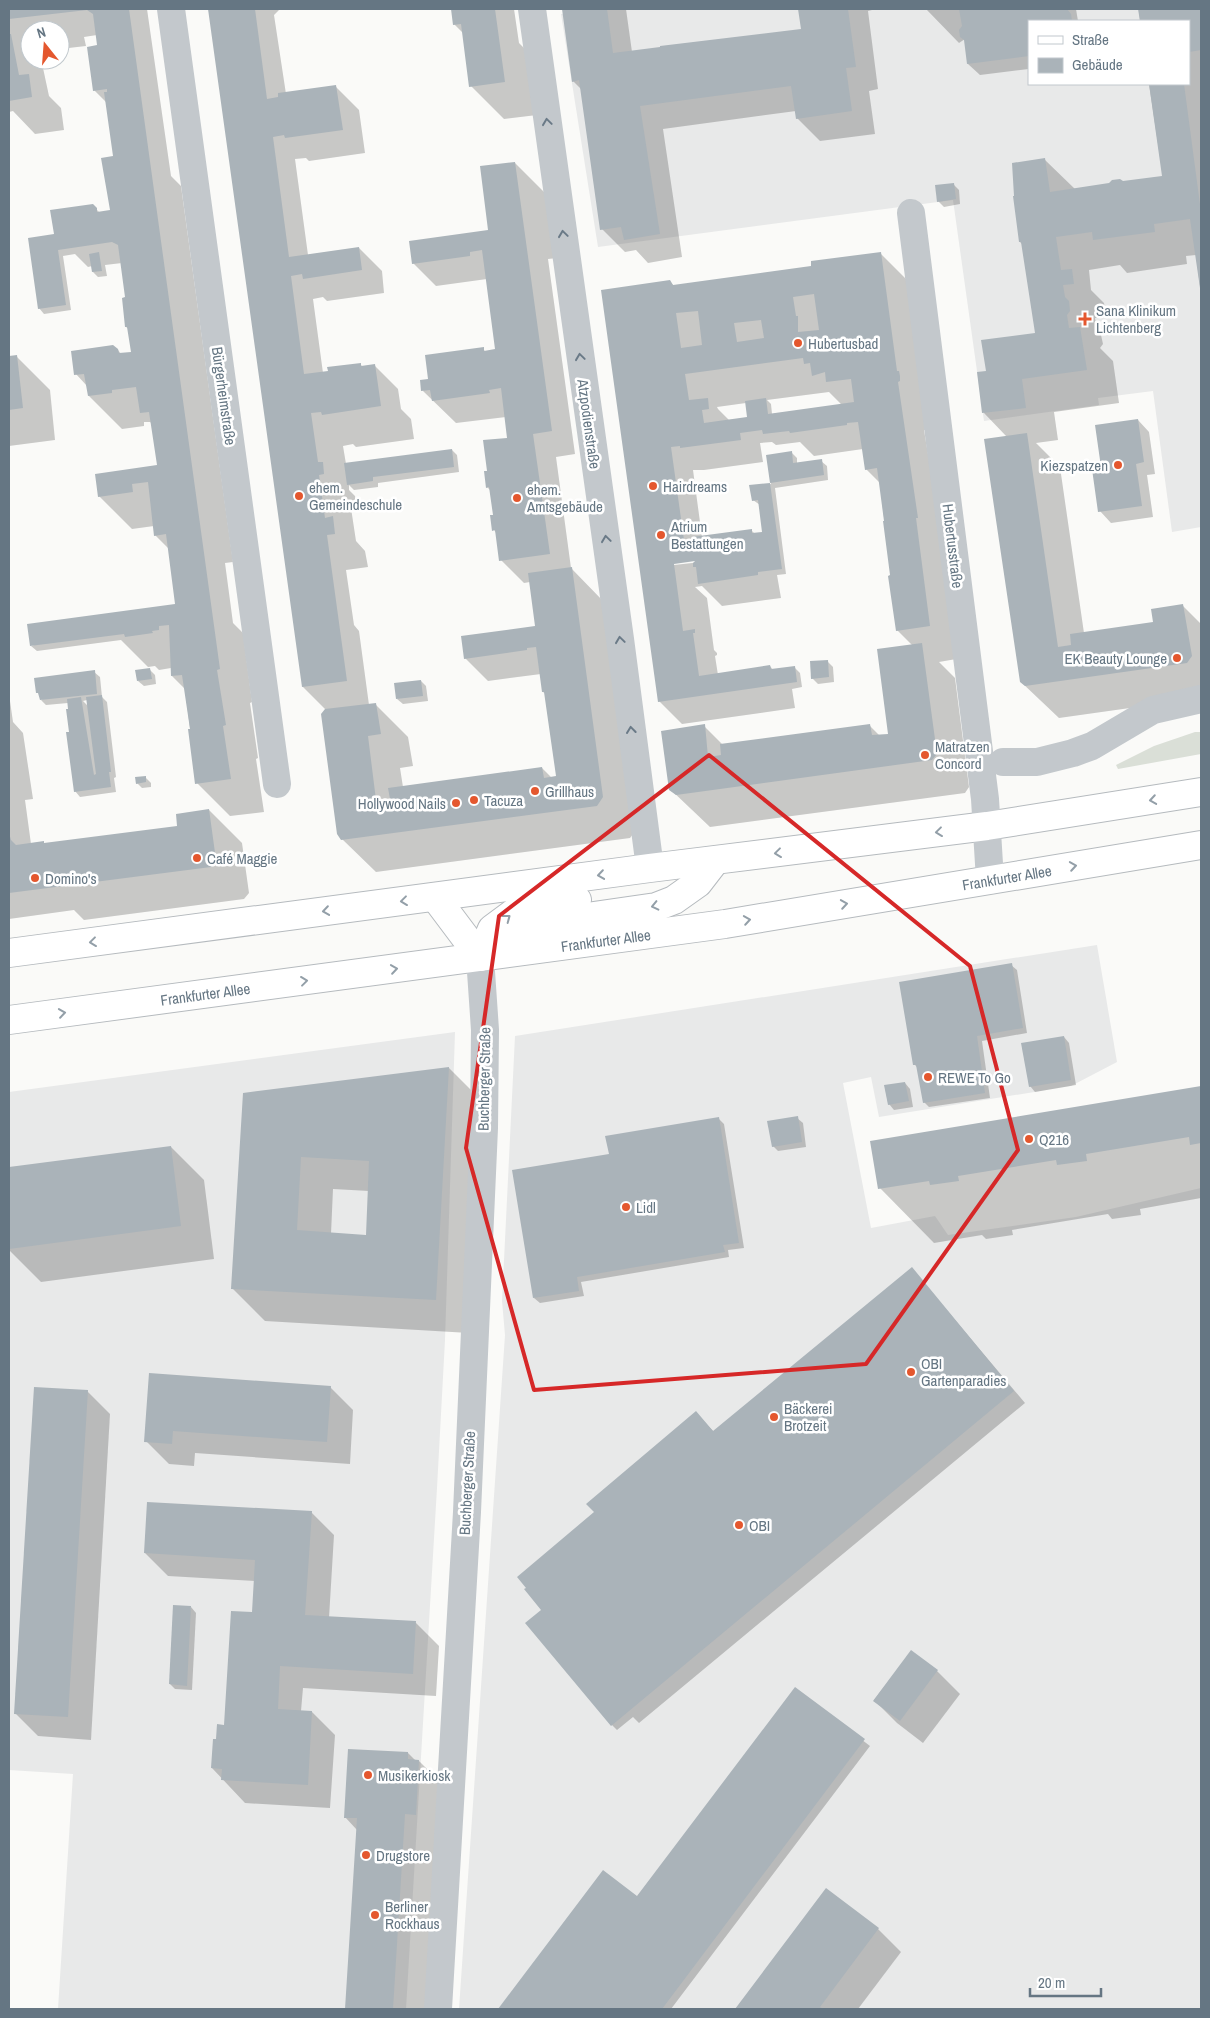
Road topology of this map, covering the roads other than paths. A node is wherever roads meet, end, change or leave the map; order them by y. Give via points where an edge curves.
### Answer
1 (172, 9) edge
2 (532, 9) edge
3 (911, 212) dead end
4 (1201, 699) edge
5 (1003, 762) dead end
6 (277, 784) dead end
7 (1201, 792) edge
8 (987, 826) junction
9 (1201, 845) edge
10 (715, 861) junction
11 (650, 868) junction
12 (990, 880) junction
13 (435, 897) junction
14 (9, 953) edge
15 (480, 957) junction
16 (10, 1019) edge
17 (438, 2009) edge

1 - 6 street, Bürgerheimstraße
11 -> 2 street, Atzpodienstraße
3 - 8 street, Hubertusstraße
4 - 5 street via 1153,710 1092,746 1073,753 1037,762
7 -> 8 main road
8 -> 10 main road
8 - 12 street, Hubertusstraße
12 -> 9 main road, Frankfurter Allee
10 - 11 main road
10 -> 15 main road via 698,883 674,900 656,907 552,922
11 -> 13 main road
15 -> 11 main road via 492,929 519,909 627,893
15 -> 12 main road, Frankfurter Allee via 725,924
13 -> 14 main road
13 - 15 main road
16 -> 15 main road, Frankfurter Allee
15 - 17 street, Buchberger Straße via 485,1030 484,1128 467,1512

